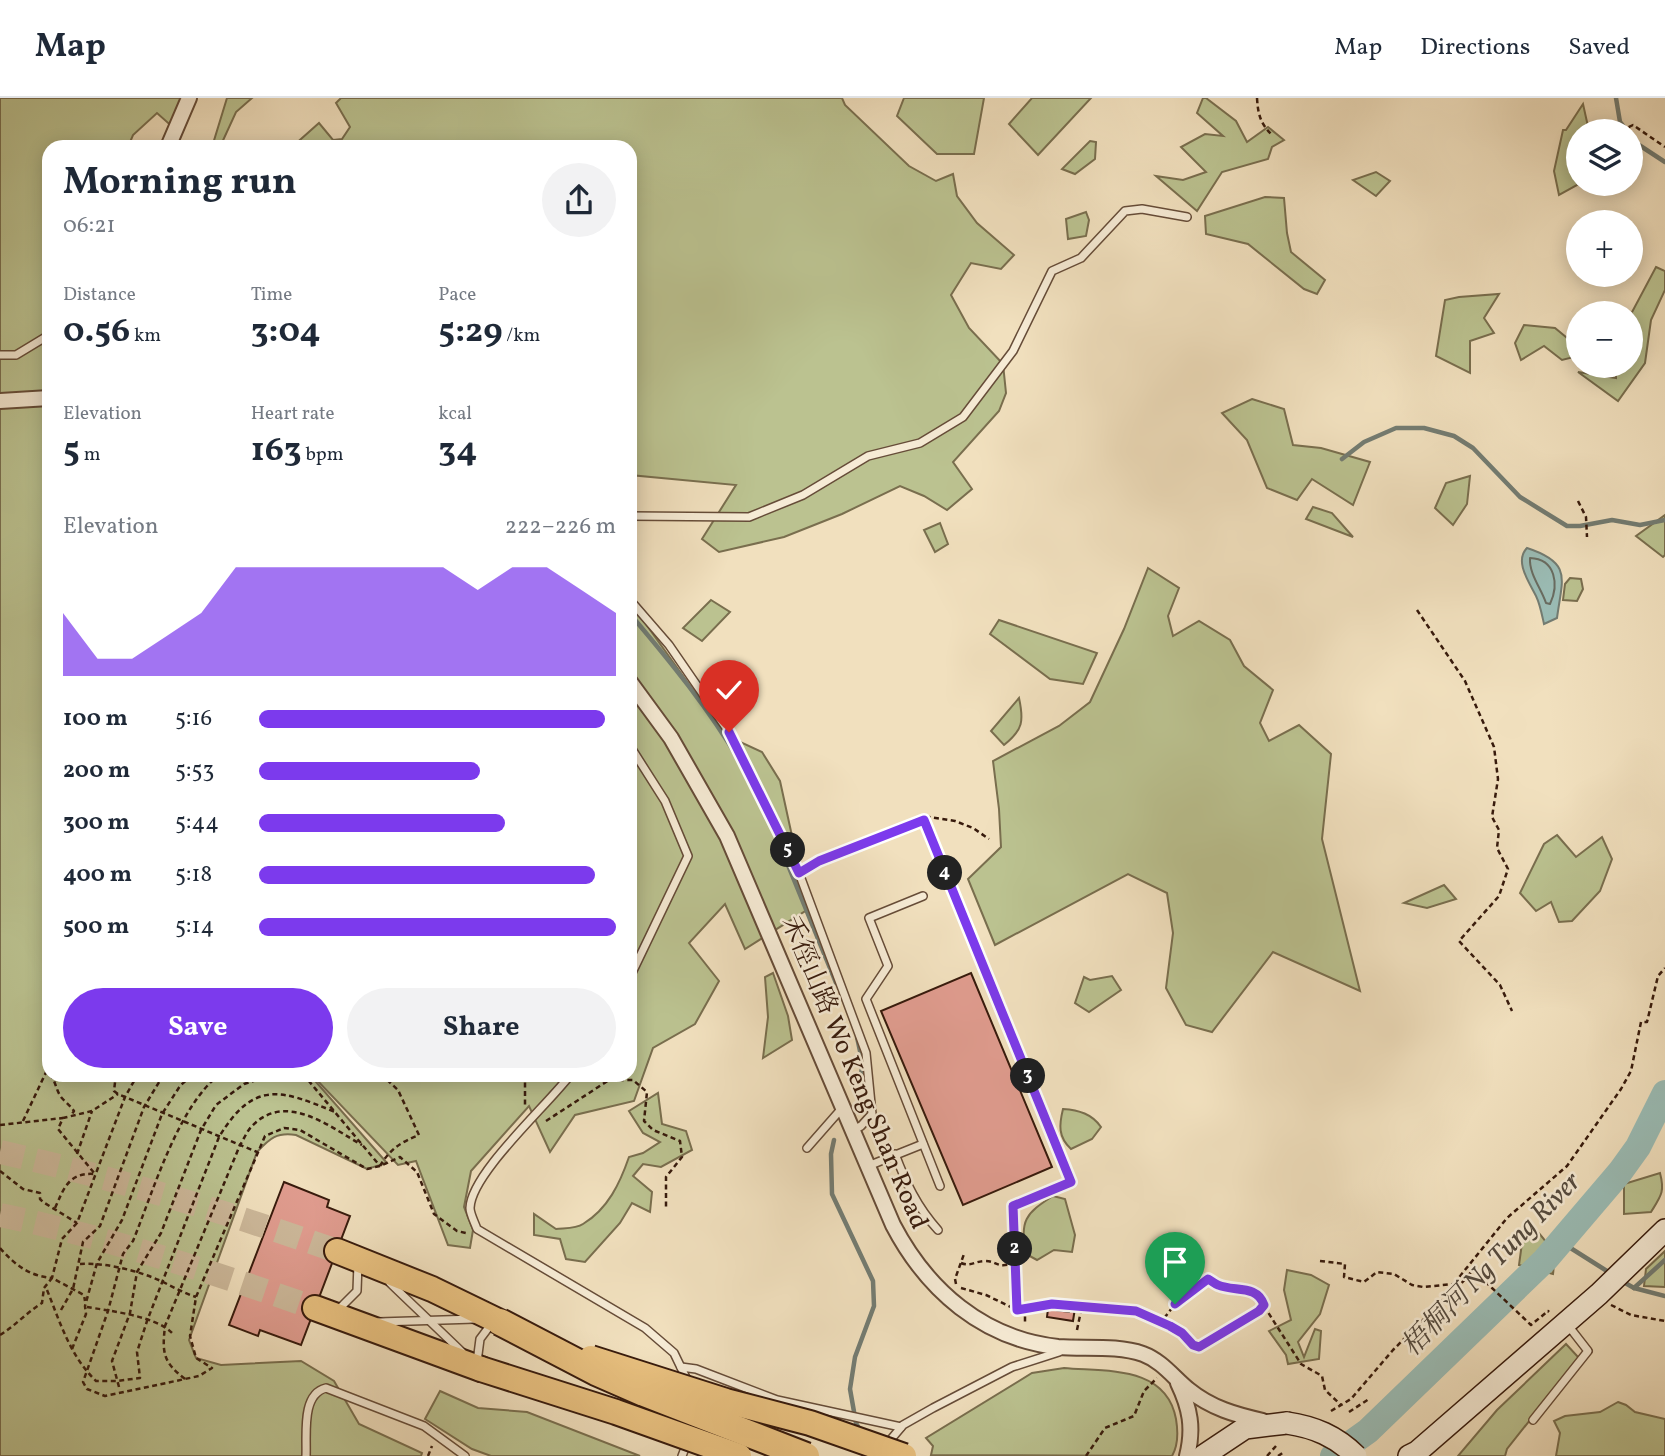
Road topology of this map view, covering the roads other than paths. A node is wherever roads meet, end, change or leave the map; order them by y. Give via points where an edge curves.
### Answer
1 (189, 98) edge
2 (171, 140) edge
3 (1187, 217) dead end
4 (42, 339) edge
5 (0, 355) edge
6 (42, 398) edge
7 (0, 401) edge
8 (637, 516) edge
9 (637, 608) edge
10 (637, 692) edge
11 (637, 757) edge
12 (923, 896) dead end
13 (637, 962) edge
14 (565, 1082) edge
15 (843, 1107) junction
16 (853, 1130) junction
17 (923, 1144) junction
18 (807, 1148) dead end
19 (895, 1154) junction
20 (868, 1166) junction
21 (940, 1186) dead end
22 (938, 1230) dead end
23 (1665, 1230) edge
24 (355, 1258) junction
25 (334, 1315) junction
26 (429, 1319) junction
27 (498, 1321) junction
28 (1566, 1323) junction
29 (1082, 1348) junction
30 (681, 1367) junction
31 (479, 1368) junction
32 (1174, 1375) junction
33 (1490, 1389) junction
34 (1533, 1420) dead end
35 (1280, 1423) junction
36 (901, 1427) junction
37 (306, 1456) edge
38 (465, 1456) edge
39 (685, 1456) edge
40 (738, 1456) edge
41 (806, 1456) edge
42 (878, 1456) edge
43 (905, 1456) edge
44 (1187, 1456) edge
45 (1203, 1456) edge
46 (1357, 1456) edge
47 (1409, 1456) edge
48 (1436, 1456) edge

1 - 2 street
3 - 8 lane via 1142,209 1125,211 1081,258 1052,271 1013,351 962,416 920,443 868,456 803,495 749,517
4 - 5 lane via 16,355
6 - 7 street
9 - 16 lane via 669,645 729,732 799,873 866,1053 872,1114
10 - 15 street, 禾徑山路 Wo Keng Shan Road via 678,749 727,835
11 - 13 lane via 665,801 688,856
12 - 17 lane via 869,918 888,966 866,999
14 - 30 lane via 511,1140 478,1186 470,1209 477,1228 645,1328 674,1353
15 - 16 street, 禾徑山路 Wo Keng Shan Road
15 - 18 lane
16 - 20 street, 禾徑山路 Wo Keng Shan Road
17 - 19 lane
17 - 21 lane
19 - 20 lane
19 - 22 lane via 904,1181
20 - 29 street, 禾徑山路 Wo Keng Shan Road via 910,1255 954,1304 1018,1338
23 - 28 main road via 1612,1285
24 - 25 lane via 357,1291
24 - 26 lane
24 - 27 highway
25 - 26 lane
25 - 31 highway
26 - 27 lane
26 - 31 lane
27 - 31 lane via 480,1339
27 - 41 highway, bridge via 596,1372
27 - 43 highway, bridge via 642,1376 810,1423
28 - 33 main road
28 - 34 lane via 1588,1351
29 - 32 street, 禾徑山路 Wo Keng Shan Road via 1142,1354
29 - 36 lane via 1013,1367
30 - 36 lane via 778,1400
30 - 39 lane via 694,1393 694,1425
31 - 39 highway, bridge
31 - 40 highway, bridge
32 - 35 street, 禾徑山路 Wo Keng Shan Road via 1215,1408
32 - 44 street via 1190,1412
33 - 47 main road
33 - 48 main road
35 - 45 main road via 1245,1428
35 - 46 main road, bridge via 1304,1425 1330,1435
36 - 42 lane
37 - 38 lane via 311,1399 326,1388 424,1426

